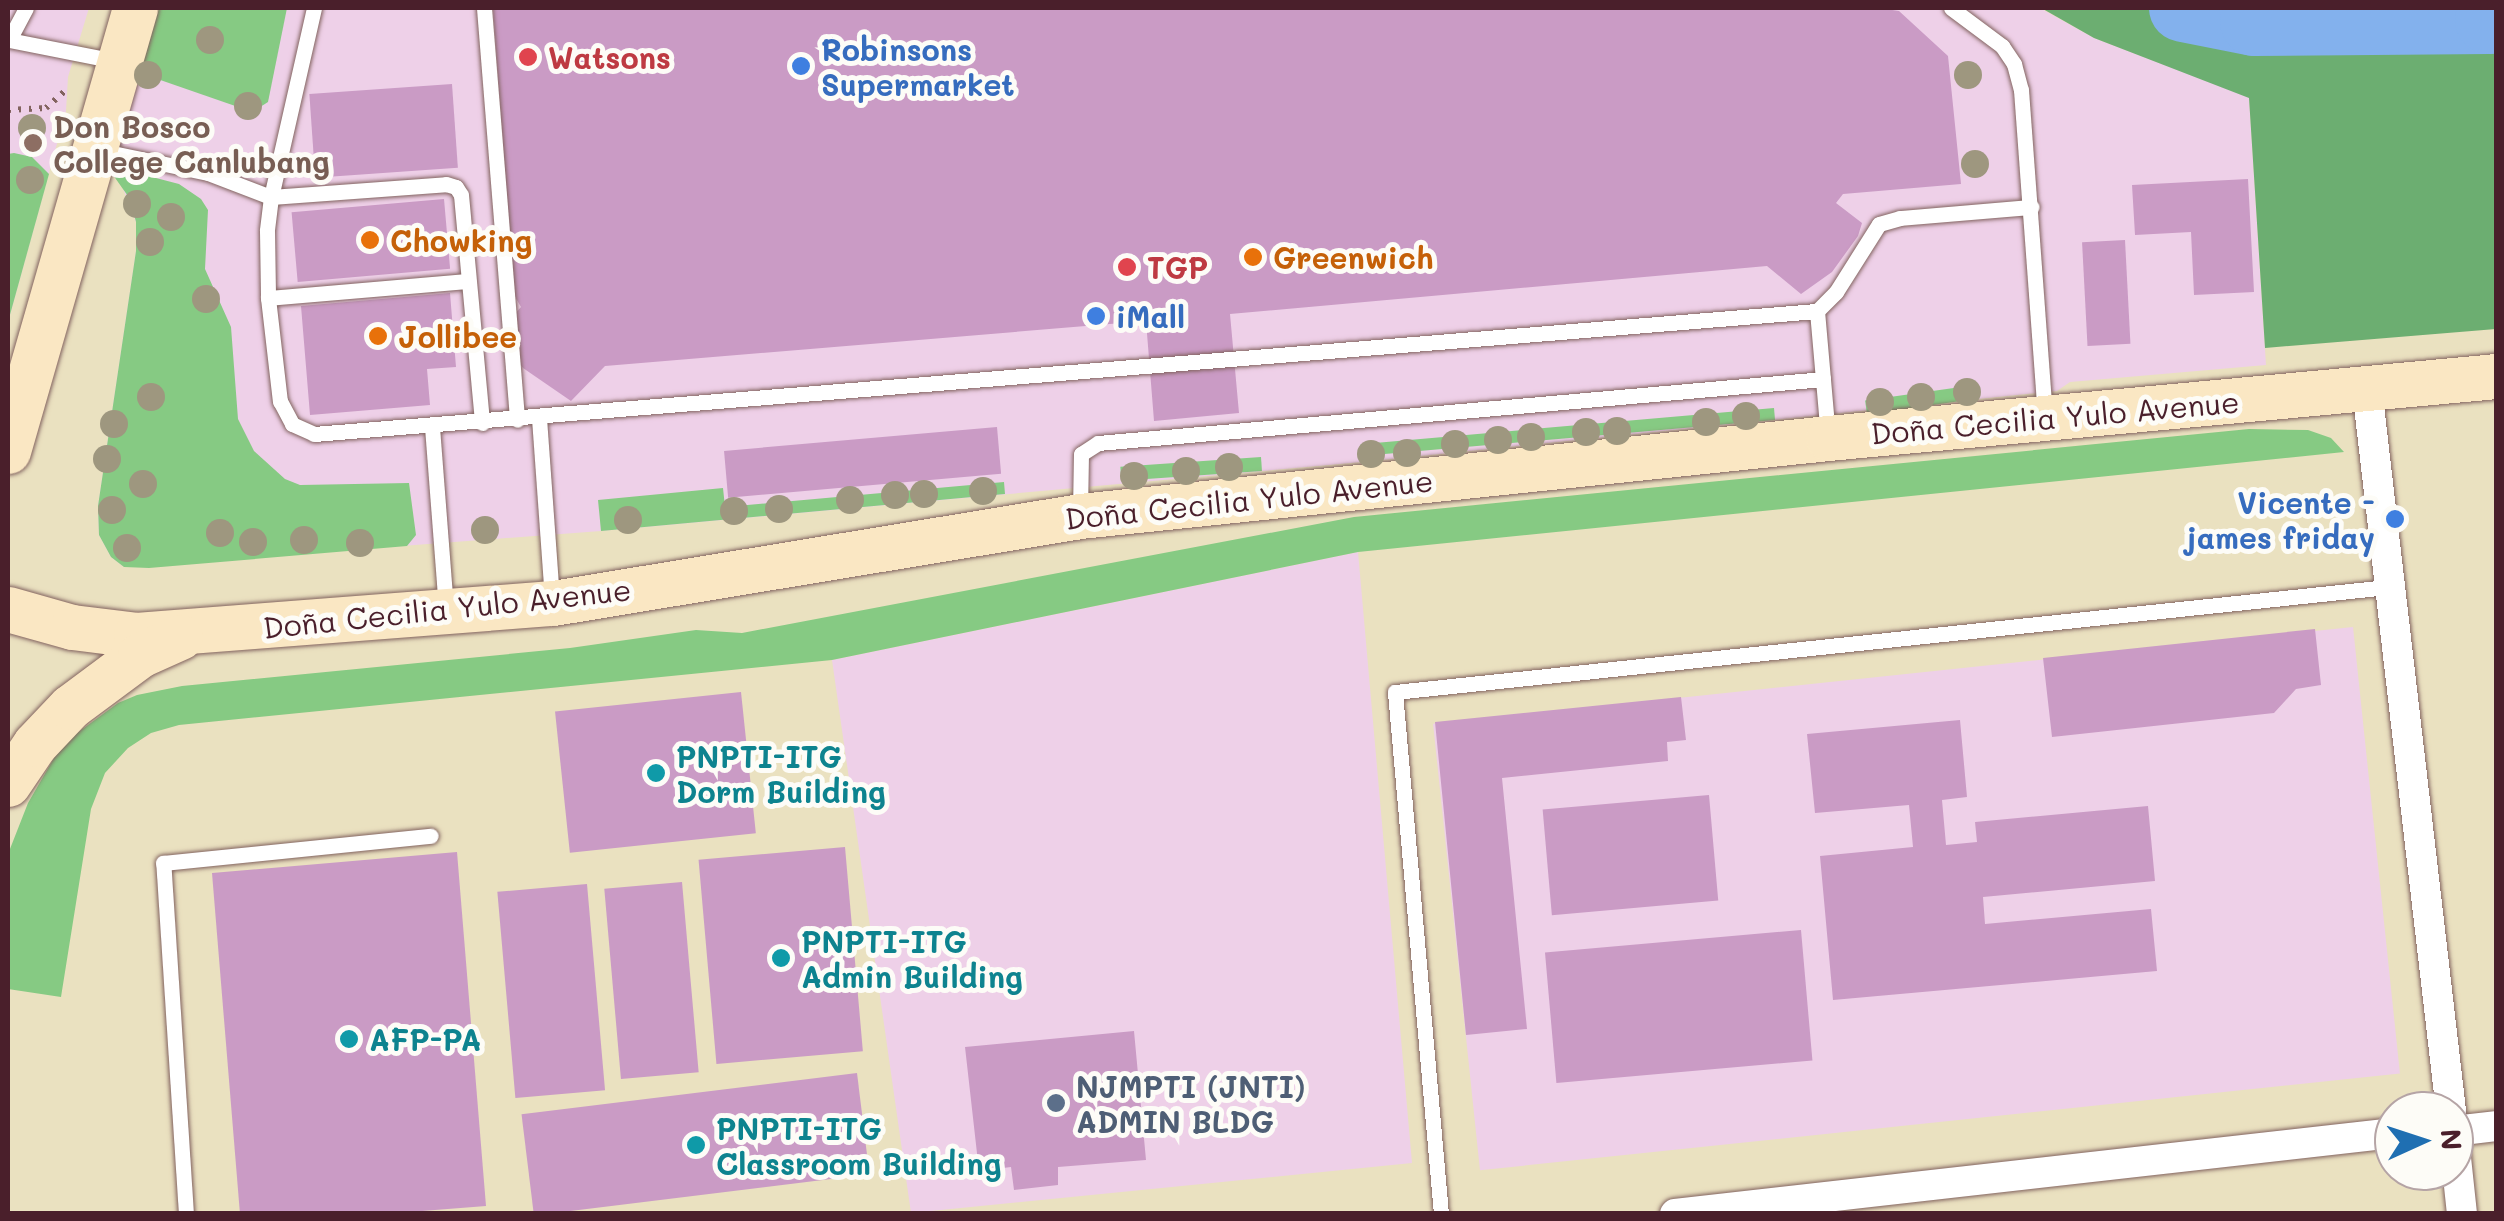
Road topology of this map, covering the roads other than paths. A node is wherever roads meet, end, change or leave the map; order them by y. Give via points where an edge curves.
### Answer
1 (26, 8) edge
2 (135, 8) edge
3 (314, 8) edge
4 (484, 8) edge
5 (1951, 8) edge
6 (8, 40) edge
7 (102, 58) junction
8 (94, 150) junction
9 (271, 197) junction
10 (2032, 207) junction
11 (468, 281) junction
12 (268, 298) junction
13 (1817, 310) junction
14 (2496, 376) edge
15 (1823, 378) junction
16 (2367, 389) junction
17 (539, 418) junction
18 (2045, 418) junction
19 (517, 420) junction
20 (482, 423) junction
21 (432, 428) junction
22 (1828, 438) junction
23 (8, 451) edge
24 (1080, 516) junction
25 (2387, 587) junction
26 (553, 603) junction
27 (8, 610) edge
28 (447, 612) junction
29 (212, 632) junction
30 (8, 784) edge
31 (431, 836) dead end
32 (2449, 1091) edge
33 (2374, 1135) edge
34 (1677, 1213) edge
35 (186, 1214) edge
36 (1441, 1214) edge

1 - 6 lane
2 - 7 main road
3 - 9 lane
4 - 19 lane
5 - 10 lane via 2002,46 2014,64
6 - 7 lane
7 - 8 main road
8 - 9 lane via 208,173
8 - 23 main road
9 - 11 lane via 456,187
9 - 12 lane
10 - 13 lane via 1879,224
10 - 18 lane
11 - 12 lane
11 - 20 lane
12 - 21 lane via 280,401 292,424 332,435
13 - 15 lane
13 - 17 lane
14 - 16 main road, Doña Cecilia Yulo Avenue
15 - 22 lane
15 - 24 lane via 1098,443 1081,454 1078,465
16 - 18 main road, Doña Cecilia Yulo Avenue
16 - 25 street
17 - 19 lane
17 - 26 lane
18 - 22 main road, Doña Cecilia Yulo Avenue
19 - 20 lane
20 - 21 lane
21 - 28 lane
22 - 24 main road, Doña Cecilia Yulo Avenue
24 - 26 main road, Doña Cecilia Yulo Avenue
25 - 32 street
25 - 36 lane via 1394,692
26 - 28 main road, Doña Cecilia Yulo Avenue
27 - 29 main road, Doña Cecilia Yulo Avenue via 100,632
28 - 29 main road, Doña Cecilia Yulo Avenue
29 - 30 main road via 162,644 102,682 35,744
31 - 35 lane via 162,863
33 - 34 street

